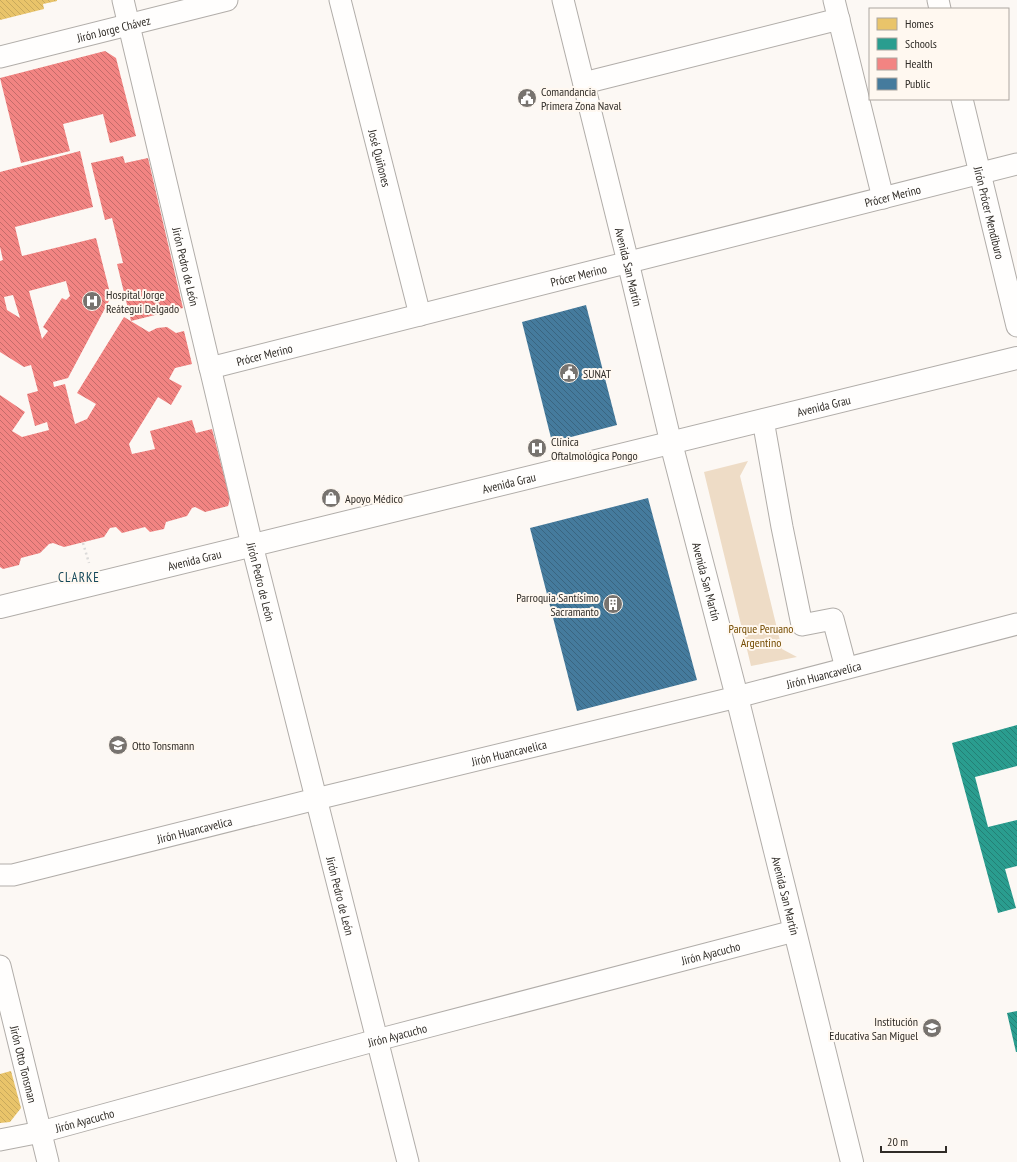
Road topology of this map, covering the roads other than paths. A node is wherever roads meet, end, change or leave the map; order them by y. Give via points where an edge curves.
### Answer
1 (123, 0) edge
2 (226, 0) edge
3 (340, 0) edge
4 (563, 0) edge
5 (836, 9) edge
6 (128, 25) junction
7 (0, 57) edge
8 (584, 83) junction
9 (962, 100) edge
10 (1017, 164) edge
11 (980, 173) junction
12 (883, 198) junction
13 (628, 262) junction
14 (420, 315) junction
15 (1017, 326) edge
16 (1017, 358) edge
17 (210, 368) junction
18 (763, 420) junction
19 (671, 443) junction
20 (252, 545) junction
21 (0, 607) edge
22 (1017, 624) edge
23 (846, 668) junction
24 (737, 697) junction
25 (316, 799) junction
26 (0, 875) edge
27 (794, 931) junction
28 (0, 966) edge
29 (377, 1040) junction
30 (41, 1132) junction
31 (0, 1140) edge
32 (48, 1162) edge
33 (408, 1162) edge
34 (852, 1162) edge

1 - 6 street, Jirón Pedro de León
2 - 6 street, Jirón Jorge Chávez
3 - 14 street, José Quiñones
4 - 8 street, Avenida San Martín
5 - 8 street
5 - 12 street
6 - 7 street, Jirón Jorge Chávez
6 - 17 street, Jirón Pedro de León
8 - 13 street, Avenida San Martín
9 - 11 street, Jirón Prócer Mendiburo
10 - 11 street, Prócer Merino
11 - 12 street, Prócer Merino
11 - 15 street, Jirón Prócer Mendiburo
12 - 13 street, Prócer Merino
13 - 14 street, Prócer Merino
13 - 19 street, Avenida San Martín
14 - 17 street, Prócer Merino
16 - 18 main road, Avenida Grau
17 - 20 street, Jirón Pedro de León
18 - 19 main road, Avenida Grau
18 - 23 street via 802,625 833,619
19 - 20 main road, Avenida Grau
19 - 24 main road, Avenida San Martín
20 - 21 main road, Avenida Grau
20 - 25 street, Jirón Pedro de León
22 - 23 street, Jirón Huancavelica
23 - 24 street, Jirón Huancavelica
24 - 25 street, Jirón Huancavelica
24 - 27 main road, Avenida San Martín
25 - 26 street, Jirón Huancavelica via 13,875
25 - 29 street, Jirón Pedro de León
27 - 29 street, Jirón Ayacucho
27 - 34 main road, Avenida San Martín
28 - 30 street, Jirón Otto Tonsman
29 - 30 street, Jirón Ayacucho
29 - 33 street, Jirón Pedro de León
30 - 31 street, Jirón Ayacucho
30 - 32 street, Jirón Otto Tonsman

